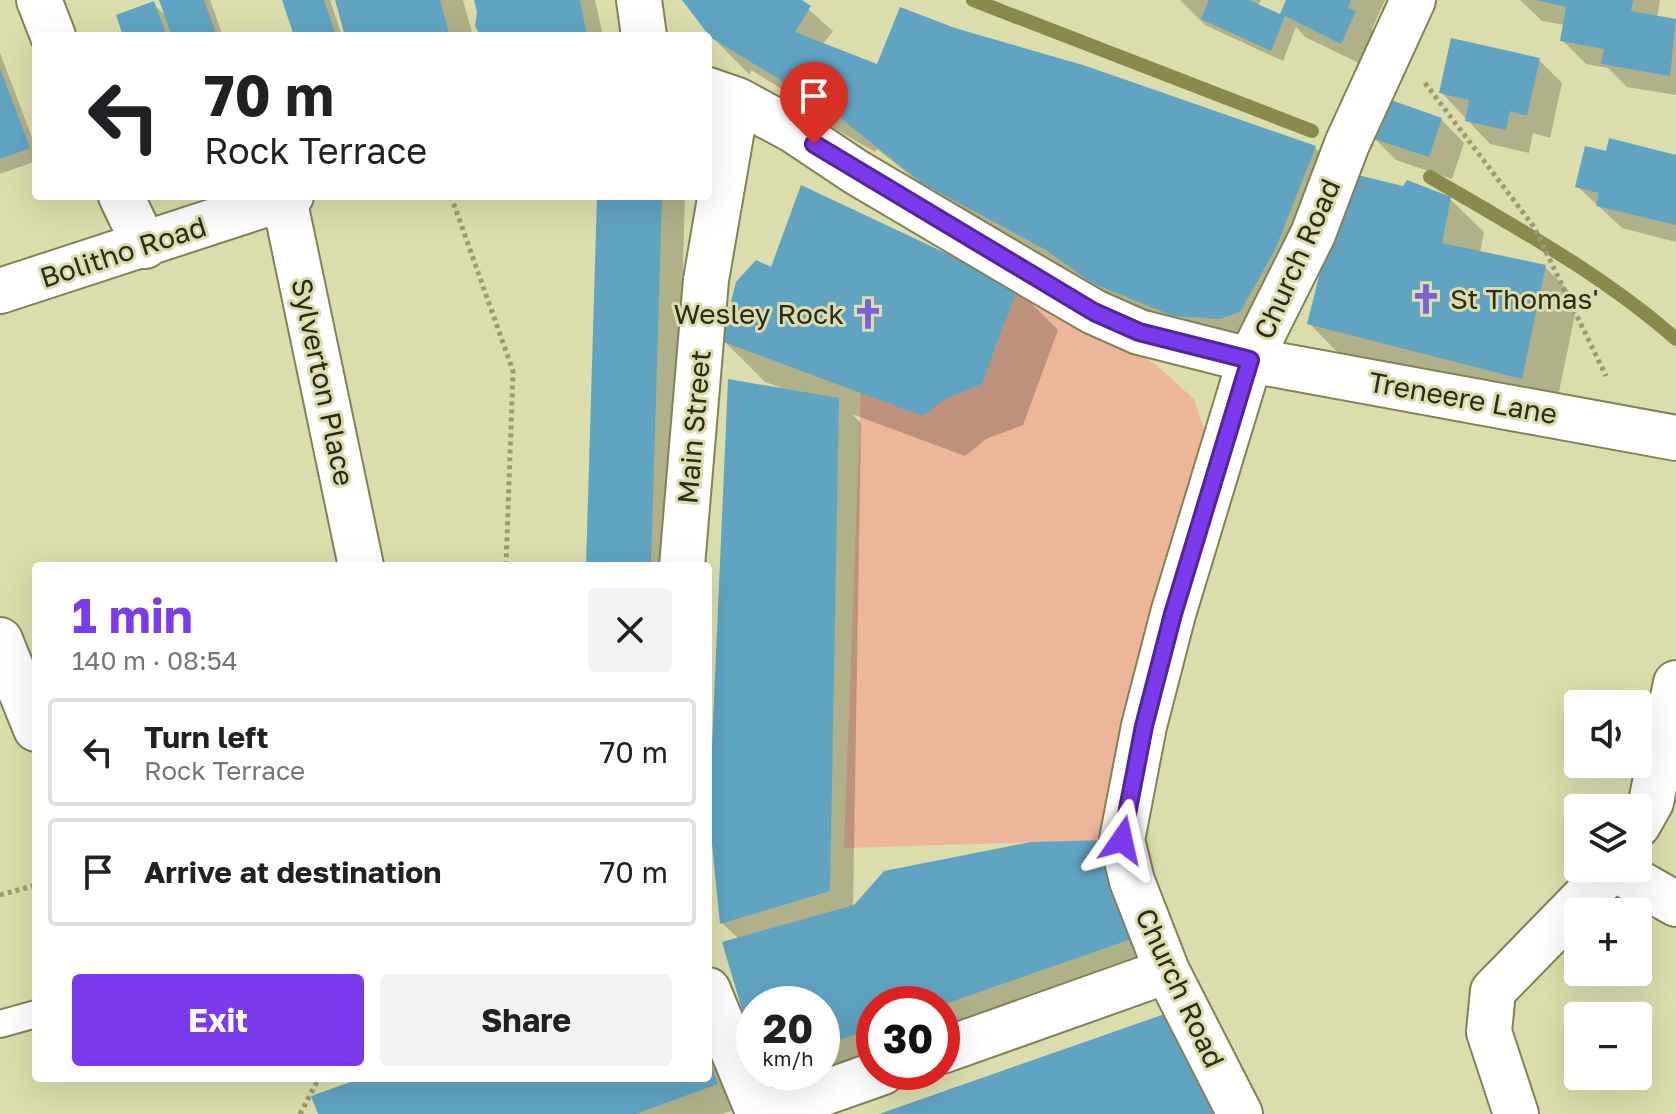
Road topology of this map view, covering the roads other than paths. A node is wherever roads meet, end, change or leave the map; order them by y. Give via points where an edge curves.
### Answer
1 (39, 0) edge
2 (639, 0) edge
3 (1413, 0) edge
4 (51, 32) edge
5 (643, 32) edge
6 (722, 95) edge
7 (123, 200) edge
8 (279, 200) edge
9 (289, 200) edge
10 (145, 246) junction
11 (0, 291) edge
12 (1250, 360) junction
13 (1676, 438) edge
14 (360, 562) edge
15 (682, 562) edge
16 (0, 640) edge
17 (1676, 683) edge
18 (32, 719) edge
19 (1652, 797) edge
20 (1599, 882) edge
21 (1638, 882) edge
22 (1676, 904) edge
23 (1167, 971) junction
24 (712, 999) edge
25 (32, 1015) edge
26 (0, 1024) edge
27 (960, 1045) edge
28 (856, 1081) edge
29 (762, 1114) edge
30 (1240, 1114) edge
31 (1516, 1114) edge

1 - 4 street
2 - 5 street
3 - 12 street, Church Road via 1313,234
6 - 12 street, Treneere Lane via 1094,312 1139,332
6 - 15 street, Main Street
7 - 10 street
8 - 10 street, Bolitho Road
9 - 14 street, Sylverton Place
10 - 11 street, Bolitho Road
12 - 13 street, Treneere Lane
12 - 23 street, Church Road via 1173,614 1122,840
16 - 18 street
17 - 19 street
20 - 31 street via 1493,991 1489,1032
21 - 22 street
23 - 27 street
23 - 30 street, Church Road
24 - 29 street
25 - 26 lane
28 - 29 street

